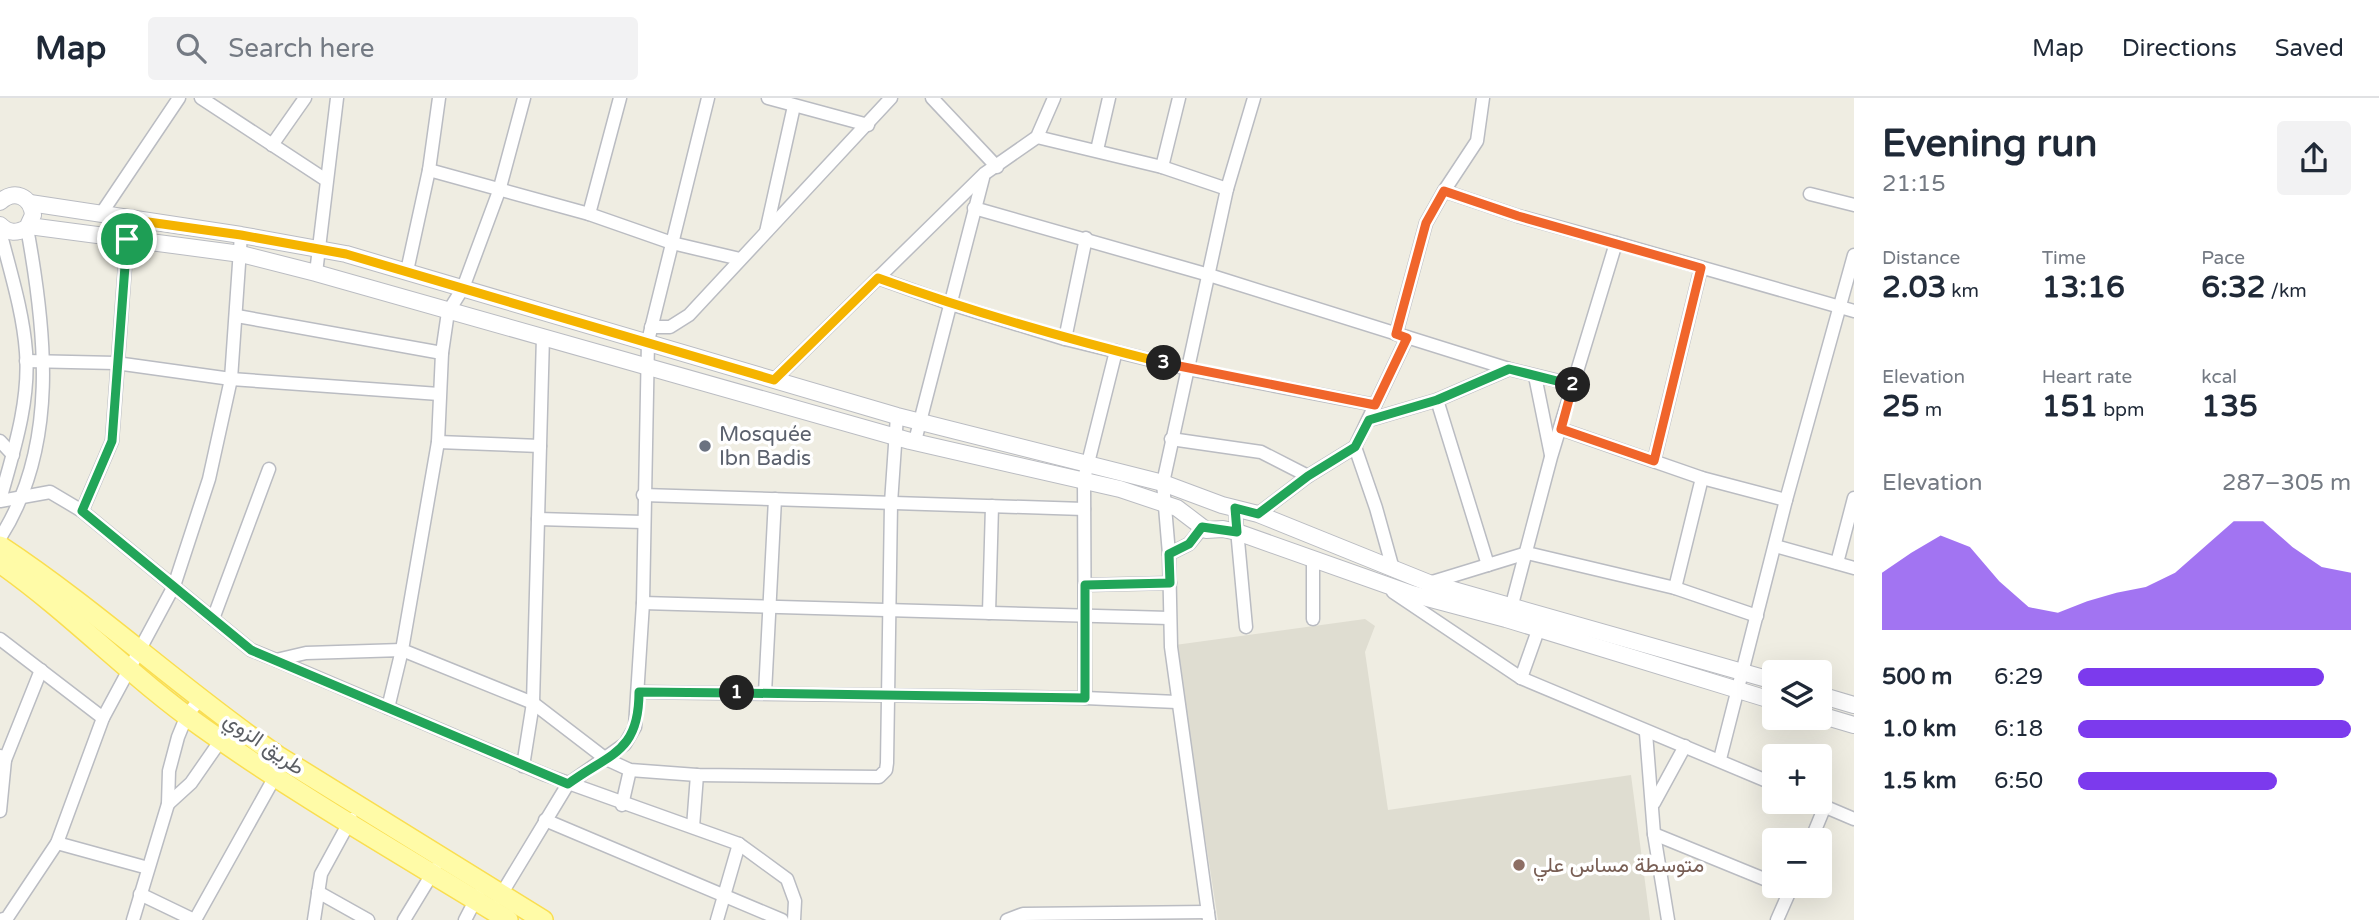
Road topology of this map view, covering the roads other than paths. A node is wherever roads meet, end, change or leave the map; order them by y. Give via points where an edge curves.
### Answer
1 (179, 98) edge
2 (201, 98) edge
3 (305, 98) edge
4 (337, 98) edge
5 (439, 98) edge
6 (524, 98) edge
7 (620, 98) edge
8 (708, 98) edge
9 (768, 98) edge
10 (891, 98) edge
11 (932, 98) edge
12 (1054, 98) edge
13 (1109, 98) edge
14 (1179, 98) edge
15 (1254, 98) edge
16 (1483, 98) edge
17 (794, 106) junction
18 (868, 125) junction
19 (1037, 137) junction
20 (272, 145) junction
21 (1097, 150) junction
22 (997, 167) junction
23 (1163, 167) junction
24 (429, 170) junction
25 (984, 174) junction
26 (326, 180) junction
27 (1227, 189) junction
28 (499, 191) junction
29 (1444, 191) junction
30 (1810, 194) dead end
31 (1, 200) edge
32 (30, 203) junction
33 (1854, 205) edge
34 (974, 208) junction
35 (101, 214) junction
36 (589, 214) junction
37 (134, 220) junction
38 (0, 225) edge
39 (28, 227) junction
40 (0, 231) edge
41 (766, 232) junction
42 (241, 235) junction
43 (1086, 238) junction
44 (127, 239) junction
45 (671, 243) junction
46 (1616, 243) junction
47 (320, 249) junction
48 (241, 254) junction
49 (1854, 255) edge
50 (740, 259) junction
51 (1701, 268) junction
52 (407, 271) junction
53 (316, 273) junction
54 (1209, 275) junction
55 (878, 278) junction
56 (463, 288) junction
57 (951, 304) junction
58 (1840, 308) junction
59 (448, 312) junction
60 (1854, 312) edge
61 (236, 316) junction
62 (650, 334) junction
63 (543, 336) junction
64 (1402, 336) junction
65 (1065, 339) junction
66 (1116, 351) junction
67 (442, 354) junction
68 (44, 360) junction
69 (26, 361) junction
70 (116, 363) junction
71 (645, 367) junction
72 (1188, 369) junction
73 (1509, 369) junction
74 (1535, 376) junction
75 (231, 379) junction
76 (774, 380) junction
77 (1575, 385) junction
78 (439, 394) junction
79 (1437, 400) junction
80 (1375, 405) junction
81 (897, 416) junction
82 (1369, 420) junction
83 (920, 421) junction
84 (1561, 429) junction
85 (895, 435) junction
86 (1171, 439) junction
87 (0, 442) edge
88 (438, 442) junction
89 (915, 442) junction
90 (540, 446) junction
91 (1355, 447) junction
92 (13, 455) junction
93 (1551, 457) junction
94 (1654, 461) junction
95 (269, 469) dead end
96 (1086, 472) junction
97 (1308, 476) junction
98 (1702, 478) junction
99 (1163, 483) junction
100 (643, 495) junction
101 (24, 497) junction
102 (775, 499) junction
103 (0, 500) edge
104 (1786, 500) junction
105 (1854, 500) edge
106 (1162, 502) junction
107 (891, 503) junction
108 (992, 506) junction
109 (1235, 508) junction
110 (1084, 509) junction
111 (82, 511) junction
112 (1258, 514) junction
113 (538, 519) junction
114 (643, 522) junction
115 (1202, 527) junction
116 (1237, 532) junction
117 (0, 538) edge
118 (0, 546) edge
119 (1775, 546) junction
120 (1527, 553) junction
121 (1169, 554) junction
122 (1313, 560) junction
123 (0, 563) edge
124 (1837, 563) junction
125 (1489, 565) junction
126 (1854, 568) edge
127 (1393, 569) junction
128 (1170, 583) junction
129 (1382, 583) junction
130 (1429, 583) junction
131 (1085, 585) junction
132 (174, 586) junction
133 (1675, 588) junction
134 (643, 603) junction
135 (771, 606) junction
136 (890, 608) junction
137 (1510, 612) junction
138 (989, 613) junction
139 (1757, 616) junction
140 (1086, 617) junction
141 (1169, 618) junction
142 (213, 619) junction
143 (1313, 619) dead end
144 (1541, 622) junction
145 (1246, 627) dead end
146 (0, 639) edge
147 (140, 649) junction
148 (402, 650) junction
149 (276, 660) junction
150 (129, 668) junction
151 (41, 670) junction
152 (1745, 672) junction
153 (1762, 677) edge
154 (1521, 678) junction
155 (1740, 690) junction
156 (639, 692) junction
157 (765, 693) junction
158 (889, 694) junction
159 (1762, 697) edge
160 (1085, 698) junction
161 (200, 699) junction
162 (1832, 699) edge
163 (1177, 702) junction
164 (533, 703) junction
165 (1854, 705) edge
166 (388, 708) junction
167 (187, 715) junction
168 (103, 718) junction
169 (1832, 719) edge
170 (1854, 725) edge
171 (227, 733) junction
172 (1646, 733) junction
173 (1685, 746) junction
174 (2, 758) edge
175 (606, 759) junction
176 (1720, 759) junction
177 (523, 766) junction
178 (279, 769) junction
179 (630, 770) junction
180 (697, 775) junction
181 (1762, 778) edge
182 (568, 784) junction
183 (1654, 803) junction
184 (168, 804) junction
185 (622, 805) junction
186 (1832, 809) edge
187 (0, 811) edge
188 (354, 814) junction
189 (1854, 819) edge
190 (545, 820) junction
191 (693, 827) junction
192 (1654, 834) junction
193 (57, 843) junction
194 (739, 844) junction
195 (437, 865) junction
196 (148, 868) junction
197 (1762, 878) edge
198 (317, 892) junction
199 (725, 893) junction
200 (140, 894) junction
201 (1784, 898) edge
202 (493, 901) edge
203 (1209, 916) edge
204 (7, 919) edge
205 (132, 920) edge
206 (195, 920) edge
207 (314, 920) edge
208 (368, 920) edge
209 (404, 920) edge
210 (465, 920) edge
211 (543, 920) edge
212 (717, 920) edge
213 (782, 920) edge
214 (794, 920) edge
215 (1007, 920) edge
216 (1668, 920) edge
217 (1777, 920) edge

1 - 35 street
2 - 20 street
3 - 20 street
4 - 26 street
5 - 24 street
6 - 28 street
7 - 36 street
8 - 45 street
9 - 17 street
10 - 18 street
11 - 22 street
12 - 19 street
13 - 21 street
14 - 23 street
15 - 27 street
16 - 29 street via 1477,141
17 - 18 street
17 - 41 street
18 - 41 street
19 - 21 street
19 - 22 street
20 - 26 street
21 - 23 street
22 - 25 street
23 - 27 street
24 - 28 street
24 - 52 street
25 - 34 street
25 - 55 street
26 - 47 street
27 - 54 street
28 - 36 street
28 - 56 street
29 - 46 street
29 - 64 street via 1426,223
30 - 33 street
31 - 32 street via 14,195
32 - 35 street
32 - 39 street via 33,215
34 - 43 street
34 - 57 street
35 - 37 street
36 - 45 street
37 - 42 street
37 - 44 street
38 - 39 street via 12,232
39 - 44 street
39 - 68 street
40 - 69 street
41 - 50 street
42 - 47 street
42 - 48 street
43 - 54 street
43 - 65 street
44 - 48 street
44 - 70 street
45 - 50 street
45 - 62 street
46 - 51 street
46 - 77 street
47 - 52 street
47 - 53 street
48 - 53 street
48 - 61 street
49 - 58 street
50 - 62 street via 680,322
51 - 58 street
51 - 94 street
52 - 56 street
53 - 59 street
54 - 64 street
54 - 72 street
55 - 57 street
55 - 76 street
56 - 59 street
56 - 62 street
57 - 65 street
57 - 83 street
58 - 60 street
58 - 104 street
59 - 63 street
59 - 67 street
61 - 67 street
61 - 75 street
62 - 71 street
62 - 76 street
63 - 71 street
63 - 90 street
64 - 73 street
64 - 80 street
65 - 66 street
66 - 72 street
66 - 96 street
67 - 78 street
68 - 69 street
68 - 70 street
68 - 101 street via 42,407
69 - 92 street
70 - 75 street
70 - 111 street via 112,441
71 - 85 street
71 - 100 street
72 - 80 street
72 - 86 street
73 - 74 street
73 - 79 street
74 - 77 street
74 - 93 street
75 - 78 street
75 - 132 street via 209,479
76 - 81 street
77 - 84 street
78 - 88 street
79 - 82 street
79 - 125 street
80 - 82 street
81 - 83 street
81 - 85 street
82 - 91 street
83 - 89 street
83 - 96 street
84 - 93 street
84 - 94 street
85 - 89 street
85 - 107 street
86 - 97 street via 1261,452
86 - 99 street
87 - 92 street
88 - 90 street
88 - 148 street
89 - 96 street
90 - 113 street
91 - 97 street
91 - 127 street
92 - 103 street
93 - 120 street
94 - 98 street
95 - 142 street
96 - 99 street
96 - 106 street
96 - 110 street
97 - 112 street
98 - 104 street
98 - 133 street
99 - 106 street
99 - 109 street
100 - 102 street
100 - 114 street
101 - 103 street
101 - 111 street via 50,492
101 - 117 street
102 - 107 street
102 - 135 street
104 - 119 street
105 - 124 street
106 - 115 street via 1185,512
106 - 121 street
107 - 108 street
107 - 136 street
108 - 110 street
108 - 138 street
109 - 112 street
109 - 116 street
110 - 131 street
111 - 132 street
112 - 127 street
113 - 114 street
113 - 164 street
114 - 134 street
115 - 116 street
115 - 121 street via 1189,544
116 - 122 street
116 - 145 street
118 - 147 main road, طريق الزوي
119 - 124 street
119 - 139 street
120 - 125 street
120 - 133 street
120 - 137 street
121 - 128 street
122 - 129 street
122 - 143 street
123 - 150 main road, طريق الزوي
124 - 126 street
125 - 130 street
127 - 130 street
128 - 131 street
128 - 141 street
129 - 137 street via 1455,607
129 - 154 street
130 - 137 street
131 - 140 street
132 - 142 street
132 - 147 street
133 - 139 street
134 - 135 street
134 - 156 street
135 - 136 street
135 - 157 street
136 - 138 street
136 - 158 street
137 - 144 street
138 - 140 street
139 - 152 street
140 - 141 street
140 - 160 street
141 - 163 street
142 - 149 street via 251,650
144 - 152 street
144 - 154 street
144 - 155 street
146 - 151 street
147 - 150 street
147 - 161 main road, طريق الزوي
148 - 149 street via 306,653
148 - 164 street
148 - 166 street
149 - 166 street
150 - 167 main road, طريق الزوي
150 - 168 street
151 - 168 street
151 - 174 street
152 - 153 street
152 - 155 street
154 - 172 street
155 - 159 street
155 - 176 street
156 - 157 street
156 - 175 street via 632,735
157 - 158 street
158 - 160 street
158 - 180 street via 886,770 879,777
160 - 163 street
161 - 167 street
161 - 171 main road, طريق الزوي
162 - 165 street
163 - 203 street
164 - 175 street
164 - 177 street
166 - 177 street
167 - 171 main road, طريق الزوي
167 - 184 street via 169,771
168 - 193 street
169 - 170 street
171 - 178 main road, طريق الزوي
171 - 184 street via 191,783
172 - 173 street
172 - 183 street
173 - 176 street
173 - 183 street
174 - 187 street
175 - 179 street
175 - 182 street
176 - 181 street
177 - 182 street
178 - 188 main road, طريق الزوي
178 - 206 street
179 - 180 street
179 - 185 street
180 - 191 street
182 - 185 street
182 - 190 street
183 - 192 street
184 - 196 street
185 - 191 street
186 - 189 street
188 - 195 main road, طريق الزوي
188 - 198 street via 321,874
190 - 199 street
190 - 202 street
191 - 194 street
192 - 197 street
192 - 216 street
193 - 196 street
193 - 204 street
194 - 199 street
194 - 214 street via 787,879 795,901
195 - 202 main road, طريق الزوي
195 - 209 street
196 - 200 street
198 - 207 street
198 - 208 street
199 - 212 street
199 - 213 street
200 - 205 street
200 - 206 street
201 - 217 street
202 - 210 street
202 - 211 main road, طريق الزوي
203 - 215 street via 1023,914

